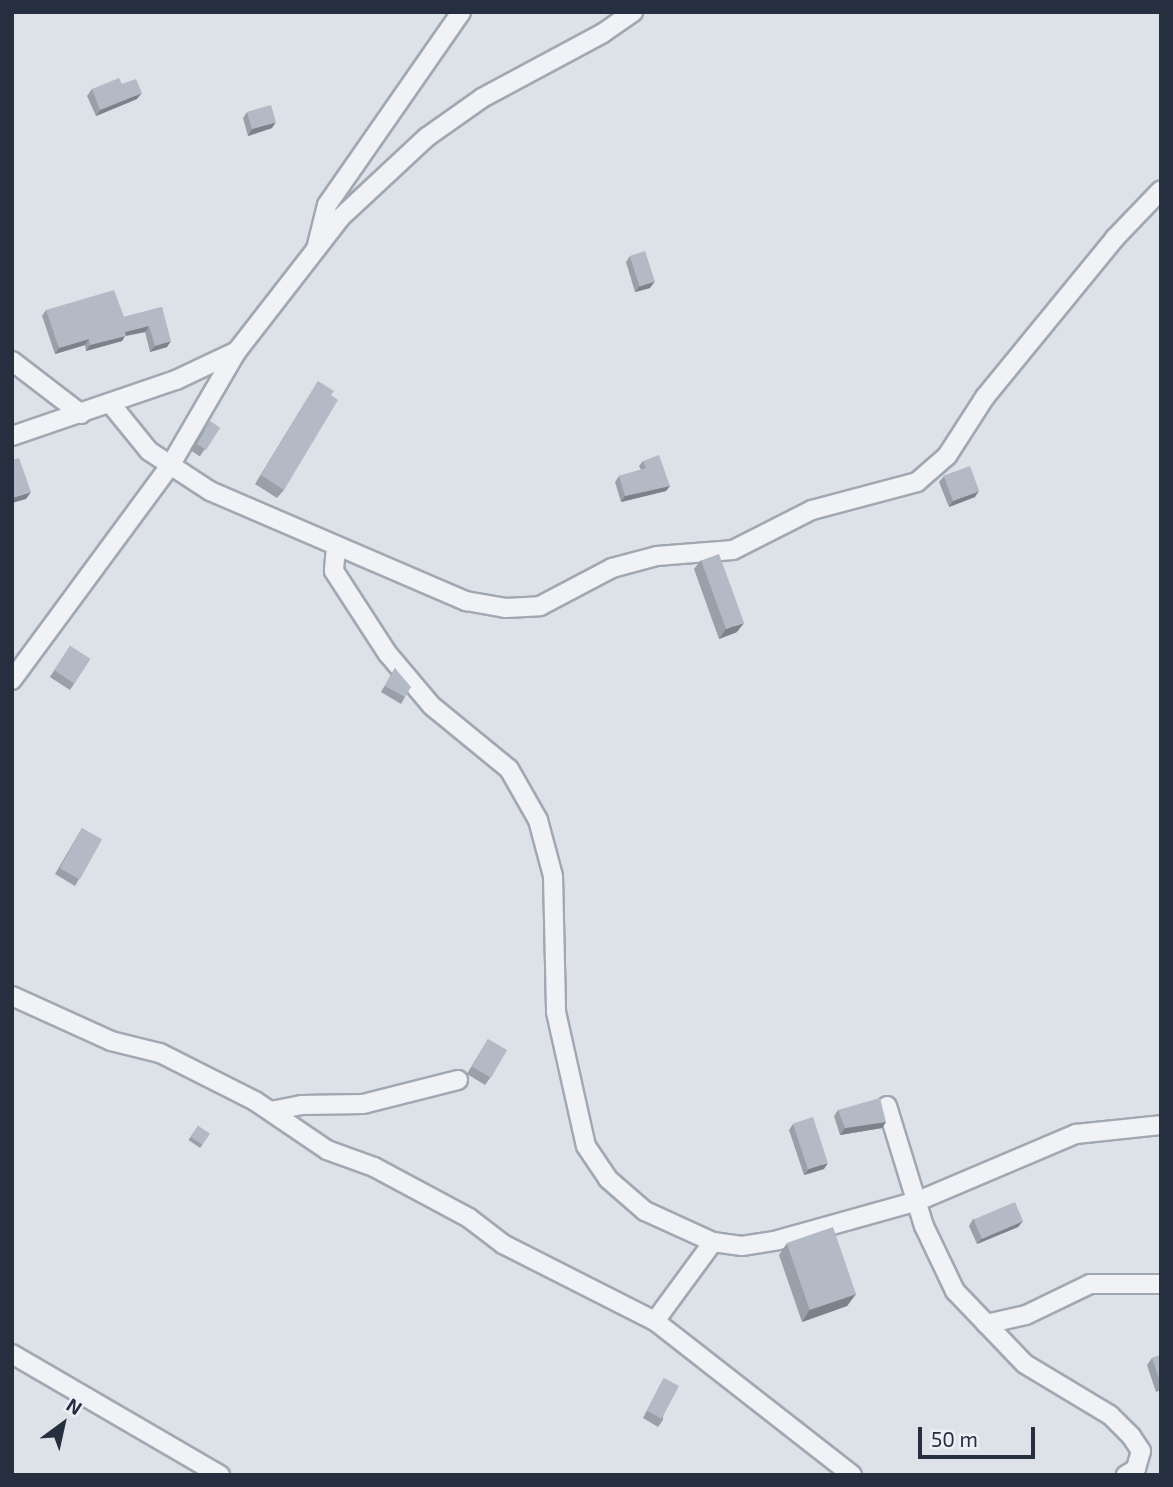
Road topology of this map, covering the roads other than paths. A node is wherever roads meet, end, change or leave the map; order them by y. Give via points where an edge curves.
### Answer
1 (461, 12) edge
2 (633, 12) edge
3 (1161, 190) edge
4 (316, 249) junction
5 (237, 351) junction
6 (12, 361) edge
7 (110, 403) junction
8 (81, 414) junction
9 (12, 436) edge
10 (170, 466) junction
11 (336, 547) junction
12 (12, 680) edge
13 (12, 996) edge
14 (458, 1080) dead end
15 (887, 1106) dead end
16 (271, 1111) junction
17 (1161, 1125) edge
18 (918, 1201) junction
19 (713, 1242) junction
20 (1161, 1284) edge
21 (655, 1321) junction
22 (986, 1324) junction
23 (12, 1354) edge
24 (211, 1473) edge
25 (852, 1475) edge
26 (1126, 1475) edge

1 - 4 street via 327,205
2 - 4 street via 482,98 427,137 368,190
3 - 11 street via 1115,238 992,388 947,456 917,482 813,510 733,550 657,556 612,568 540,606 506,608 467,601
4 - 5 street
5 - 7 street via 176,380
5 - 10 street
6 - 8 street
7 - 8 street
7 - 10 street via 149,451
8 - 9 street
10 - 11 street via 210,491
10 - 12 street
11 - 19 street via 334,570 388,654 432,706 509,769 538,820 554,876 556,1012 586,1146 608,1180 645,1211
13 - 16 street via 111,1041 160,1053
14 - 16 street via 363,1104 302,1105
15 - 18 street
16 - 21 street via 327,1150 374,1167 469,1218 503,1244
17 - 18 street via 1076,1134
18 - 19 street via 803,1235 742,1246
18 - 22 street via 924,1226 955,1291
19 - 21 street
20 - 22 street via 1090,1284 1026,1315
21 - 25 street
22 - 26 street via 1025,1364 1110,1415 1131,1436 1141,1451 1136,1469
23 - 24 street

